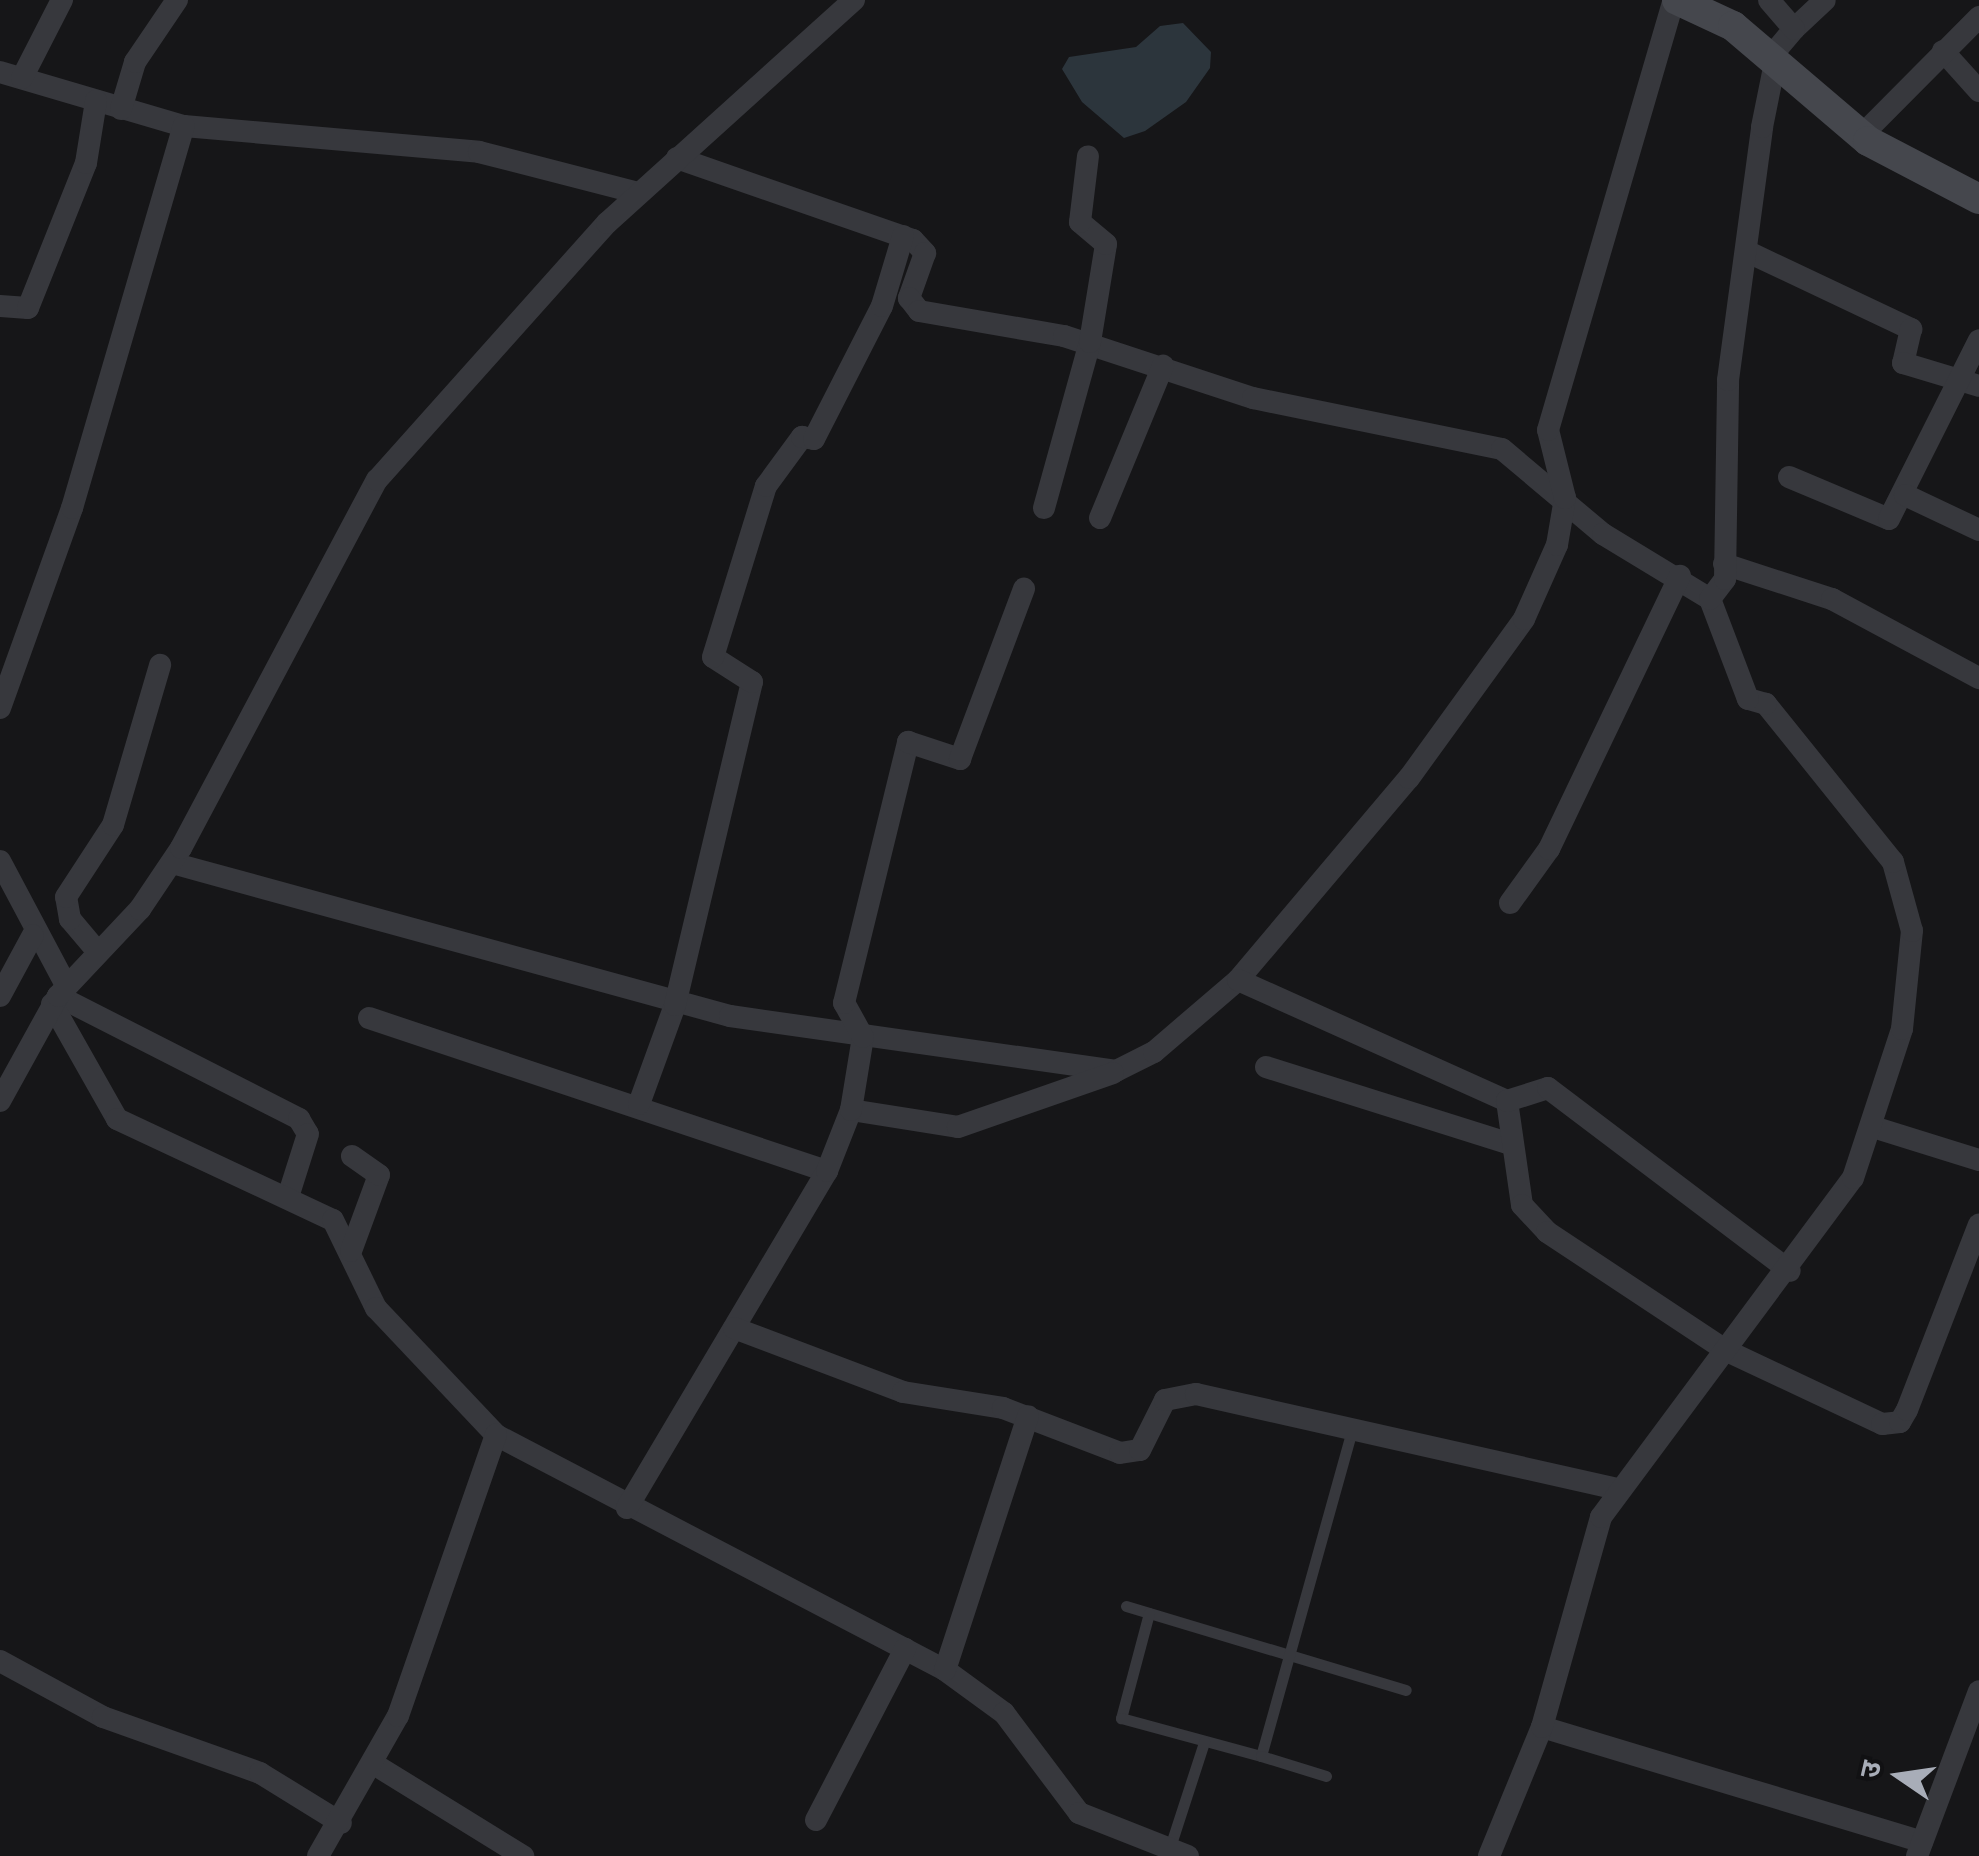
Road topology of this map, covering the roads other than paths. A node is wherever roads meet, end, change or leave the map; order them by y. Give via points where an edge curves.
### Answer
1 (62, 0) edge
2 (177, 0) edge
3 (854, 0) edge
4 (1676, 0) edge
5 (1732, 0) edge
6 (1769, 0) edge
7 (1826, 0) edge
8 (1979, 17) edge
9 (1782, 47) junction
10 (1943, 52) junction
11 (11, 75) edge
12 (1979, 90) edge
13 (96, 102) junction
14 (121, 108) junction
15 (184, 126) junction
16 (1865, 130) junction
17 (1088, 156) dead end
18 (677, 158) junction
19 (1979, 180) edge
20 (639, 194) junction
21 (1979, 199) edge
22 (903, 236) junction
23 (1746, 251) junction
24 (0, 306) edge
25 (1979, 340) edge
26 (1090, 342) junction
27 (1163, 366) junction
28 (1970, 384) edge
29 (1789, 477) dead end
30 (1905, 495) junction
31 (1565, 498) junction
32 (1044, 508) dead end
33 (1100, 518) dead end
34 (1979, 530) edge
35 (1724, 564) junction
36 (1680, 576) junction
37 (1024, 589) dead end
38 (1710, 599) junction
39 (160, 665) dead end
40 (1979, 678) edge
41 (0, 708) edge
42 (0, 861) edge
43 (172, 863) junction
44 (1510, 903) dead end
45 (33, 934) junction
46 (97, 951) junction
47 (1238, 980) junction
48 (59, 995) junction
49 (0, 996) edge
50 (675, 1005) junction
51 (369, 1018) dead end
52 (863, 1036) junction
53 (1266, 1067) dead end
54 (1116, 1072) junction
55 (0, 1101) edge
56 (1507, 1101) junction
57 (639, 1104) junction
58 (852, 1110) junction
59 (1873, 1127) junction
60 (1507, 1143) junction
61 (352, 1156) dead end
62 (1979, 1160) edge
63 (826, 1171) junction
64 (288, 1197) junction
65 (1979, 1224) edge
66 (351, 1251) junction
67 (1790, 1271) junction
68 (734, 1328) junction
69 (1725, 1350) junction
70 (1028, 1416) junction
71 (1353, 1427) junction
72 (496, 1435) junction
73 (1617, 1488) junction
74 (626, 1508) junction
75 (1126, 1606) dead end
76 (1149, 1613) junction
77 (905, 1649) junction
78 (1292, 1656) junction
79 (0, 1661) edge
80 (946, 1670) junction
81 (1406, 1690) dead end
82 (1979, 1692) edge
83 (1542, 1727) junction
84 (1204, 1742) junction
85 (1261, 1756) junction
86 (377, 1766) junction
87 (1326, 1776) dead end
88 (816, 1820) dead end
89 (341, 1824) junction
90 (1919, 1849) edge
91 (1179, 1853) edge
92 (318, 1856) edge
93 (523, 1856) edge
94 (1489, 1856) edge

1 - 11 street
2 - 14 street via 144,44
3 - 18 street
4 - 9 street
4 - 31 street via 1548,430
5 - 9 street
6 - 9 street
7 - 9 street
8 - 10 street
9 - 16 street
9 - 23 street
10 - 12 street
10 - 16 street
11 - 13 street
13 - 14 street
13 - 24 street via 86,163 28,308
14 - 15 street
15 - 20 street via 479,152
15 - 41 street via 72,508
16 - 19 street
16 - 21 street
17 - 26 street via 1080,222 1106,240
18 - 20 street
18 - 22 street
20 - 43 street via 504,328 377,480
22 - 26 street via 924,253 908,298 920,311
22 - 50 street via 882,306 814,440 802,437 766,486 713,658 752,682
23 - 28 street via 1911,329 1903,363
23 - 35 street via 1724,432
25 - 28 street
26 - 27 street
26 - 32 street
27 - 31 street via 1253,398 1474,440 1523,460
27 - 33 street
28 - 30 street
29 - 30 street via 1886,520
30 - 34 street
31 - 36 street via 1603,534
31 - 47 street via 1540,586 1494,664
35 - 38 street
35 - 40 street via 1832,599
36 - 38 street
36 - 44 street via 1549,848
37 - 52 street via 960,759 908,742 844,1004
38 - 59 street via 1748,699 1766,704 1871,830 1904,894 1912,932 1902,1030
39 - 46 street via 113,825 66,897 70,919
42 - 45 street
43 - 46 street
43 - 50 street
45 - 48 street
45 - 49 street
46 - 48 street
47 - 54 street via 1180,1037
47 - 56 street
48 - 55 street
48 - 64 street via 116,1119
48 - 64 street via 154,1053 299,1119 308,1134
50 - 52 street
50 - 57 street
51 - 57 street
52 - 54 street
52 - 58 street
53 - 60 street
54 - 58 street via 958,1126
56 - 60 street
56 - 67 street via 1548,1088
57 - 63 street
58 - 63 street
59 - 62 street
59 - 67 street via 1853,1178
60 - 69 street via 1522,1205 1547,1232
61 - 66 street via 379,1175
63 - 68 street
64 - 66 street via 333,1220
65 - 69 street via 1900,1422 1882,1424
66 - 72 street via 384,1319
67 - 69 street
68 - 70 street via 903,1392
68 - 74 street
69 - 73 street
70 - 71 street via 1120,1454 1140,1450 1156,1412 1178,1395
70 - 80 street
71 - 73 street
71 - 78 lane
72 - 74 street
72 - 86 street
73 - 83 street via 1581,1574
74 - 77 street
75 - 76 lane
76 - 78 lane
76 - 84 lane via 1122,1718
77 - 80 street
77 - 88 street
78 - 81 lane
78 - 85 lane
79 - 89 street via 103,1717 260,1772
80 - 91 street via 1004,1714 1078,1812
82 - 90 street
83 - 90 street
83 - 94 street
84 - 85 lane
84 - 91 lane
85 - 87 lane
86 - 89 street
86 - 93 street
89 - 92 street

